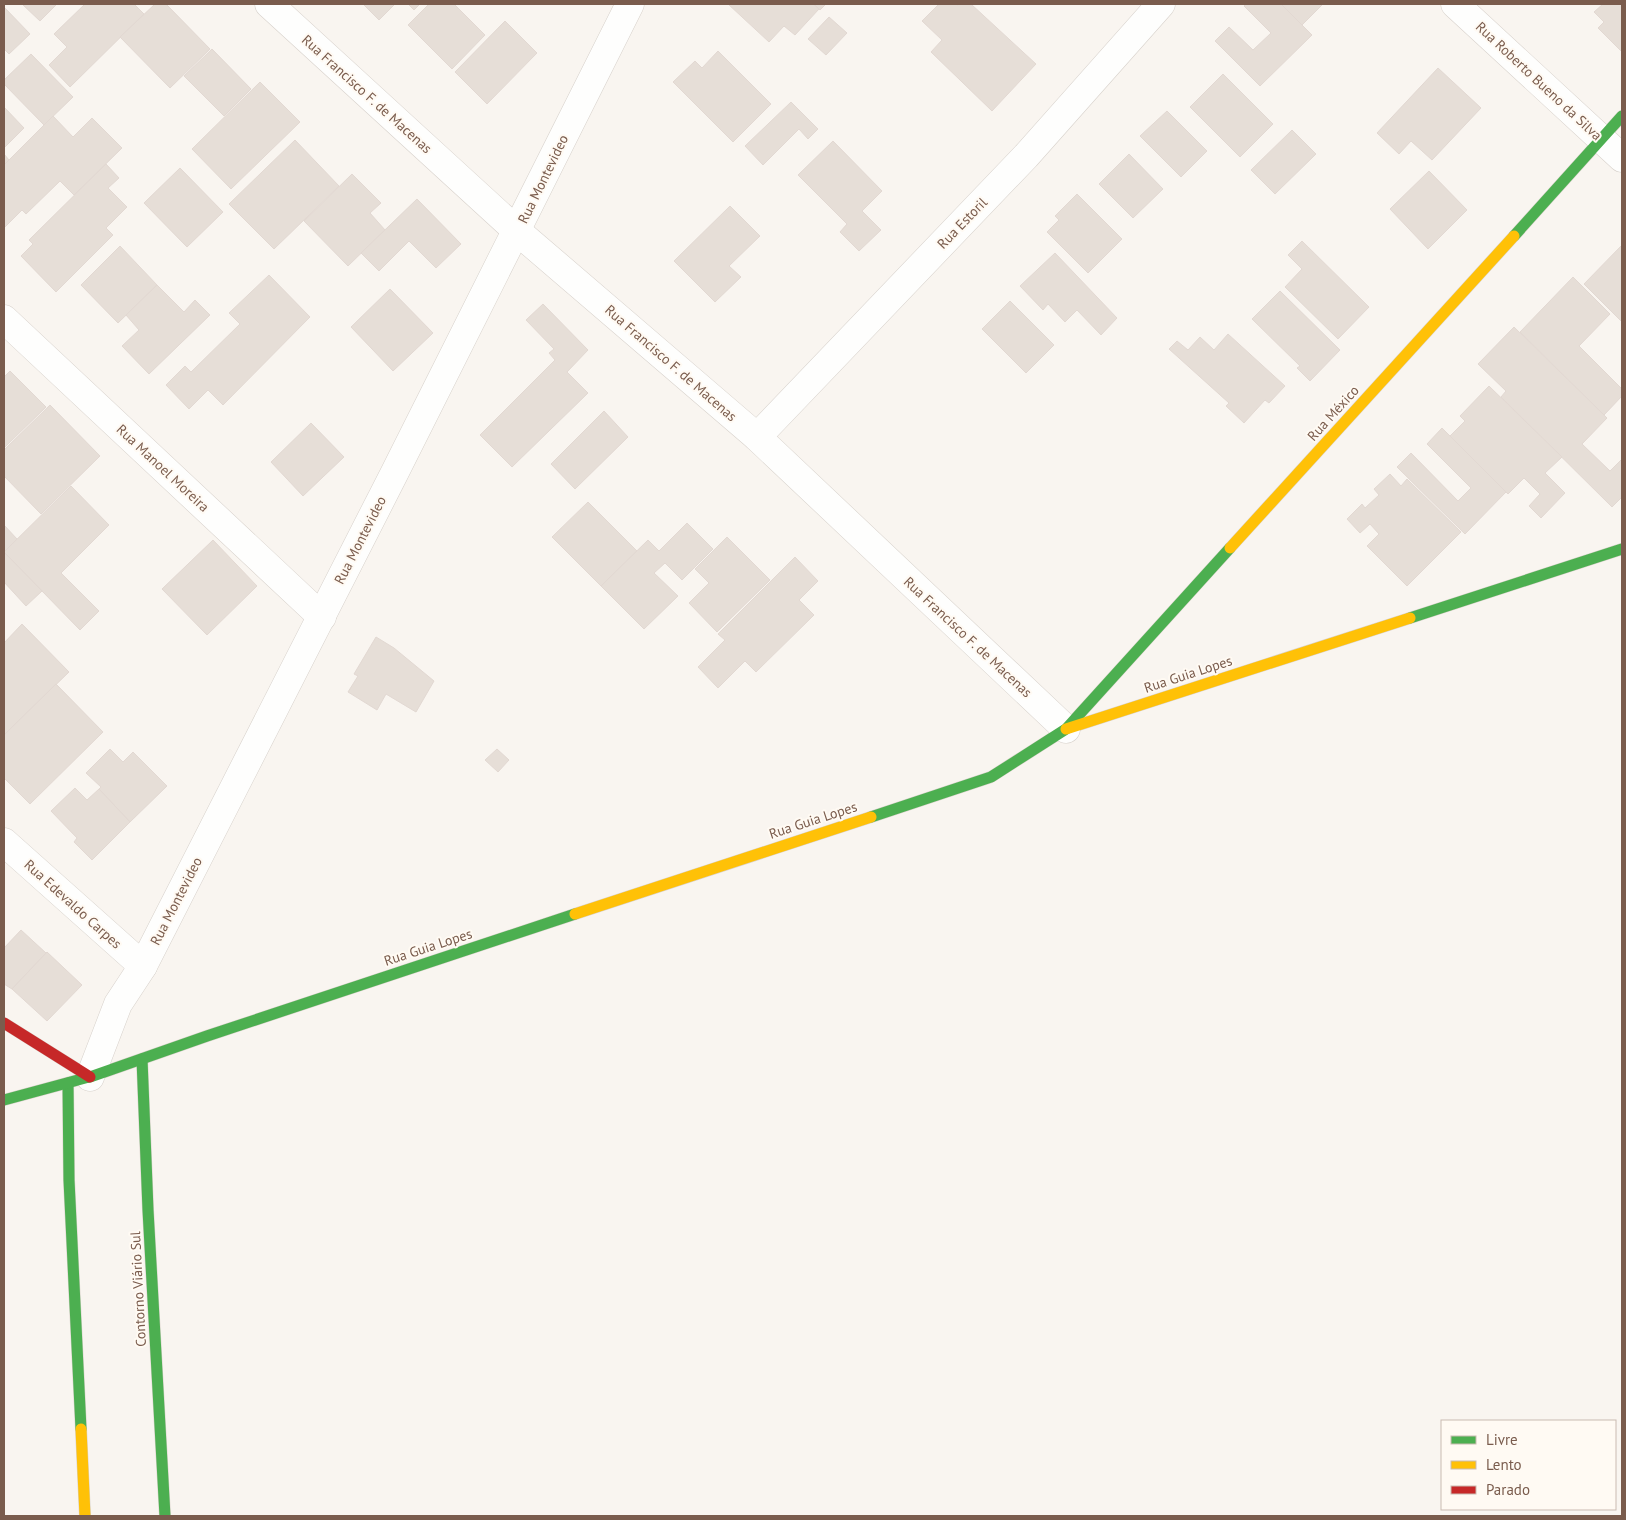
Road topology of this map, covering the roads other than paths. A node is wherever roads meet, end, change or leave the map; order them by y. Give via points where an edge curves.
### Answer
1 (269, 4) edge
2 (630, 4) edge
3 (1161, 4) edge
4 (1455, 4) edge
5 (1622, 116) edge
6 (1601, 140) junction
7 (1622, 158) edge
8 (517, 231) junction
9 (4, 319) edge
10 (758, 437) junction
11 (1622, 549) edge
12 (322, 617) junction
13 (1066, 729) junction
14 (4, 842) edge
15 (143, 966) junction
16 (4, 1023) edge
17 (142, 1060) junction
18 (79, 1080) junction
19 (4, 1100) edge
20 (85, 1516) edge
21 (165, 1516) edge

1 - 8 street, Rua Francisco F. de Macenas
2 - 8 street, Rua Montevideo
3 - 10 street, Rua Estoril via 1026,156
4 - 6 street, Rua Roberto Bueno da Silva
5 - 6 main road, Rua México
6 - 7 street, Rua Roberto Bueno da Silva
6 - 13 main road, Rua México
8 - 10 street, Rua Francisco F. de Macenas
8 - 12 street, Rua Montevideo
9 - 12 street, Rua Manoel Moreira
10 - 13 street, Rua Francisco F. de Macenas
11 - 13 main road, Rua Guia Lopes
12 - 15 street, Rua Montevideo
13 - 17 main road, Rua Guia Lopes via 991,777
14 - 15 street, Rua Edevaldo Carpes
15 - 18 street, Rua Montevideo via 118,1004
16 - 18 main road
17 - 18 main road, Rua Guia Lopes
17 - 21 main road, Contorno Viário Sul
18 - 19 main road, Rua Guia Lopes
18 - 20 main road via 69,1180

